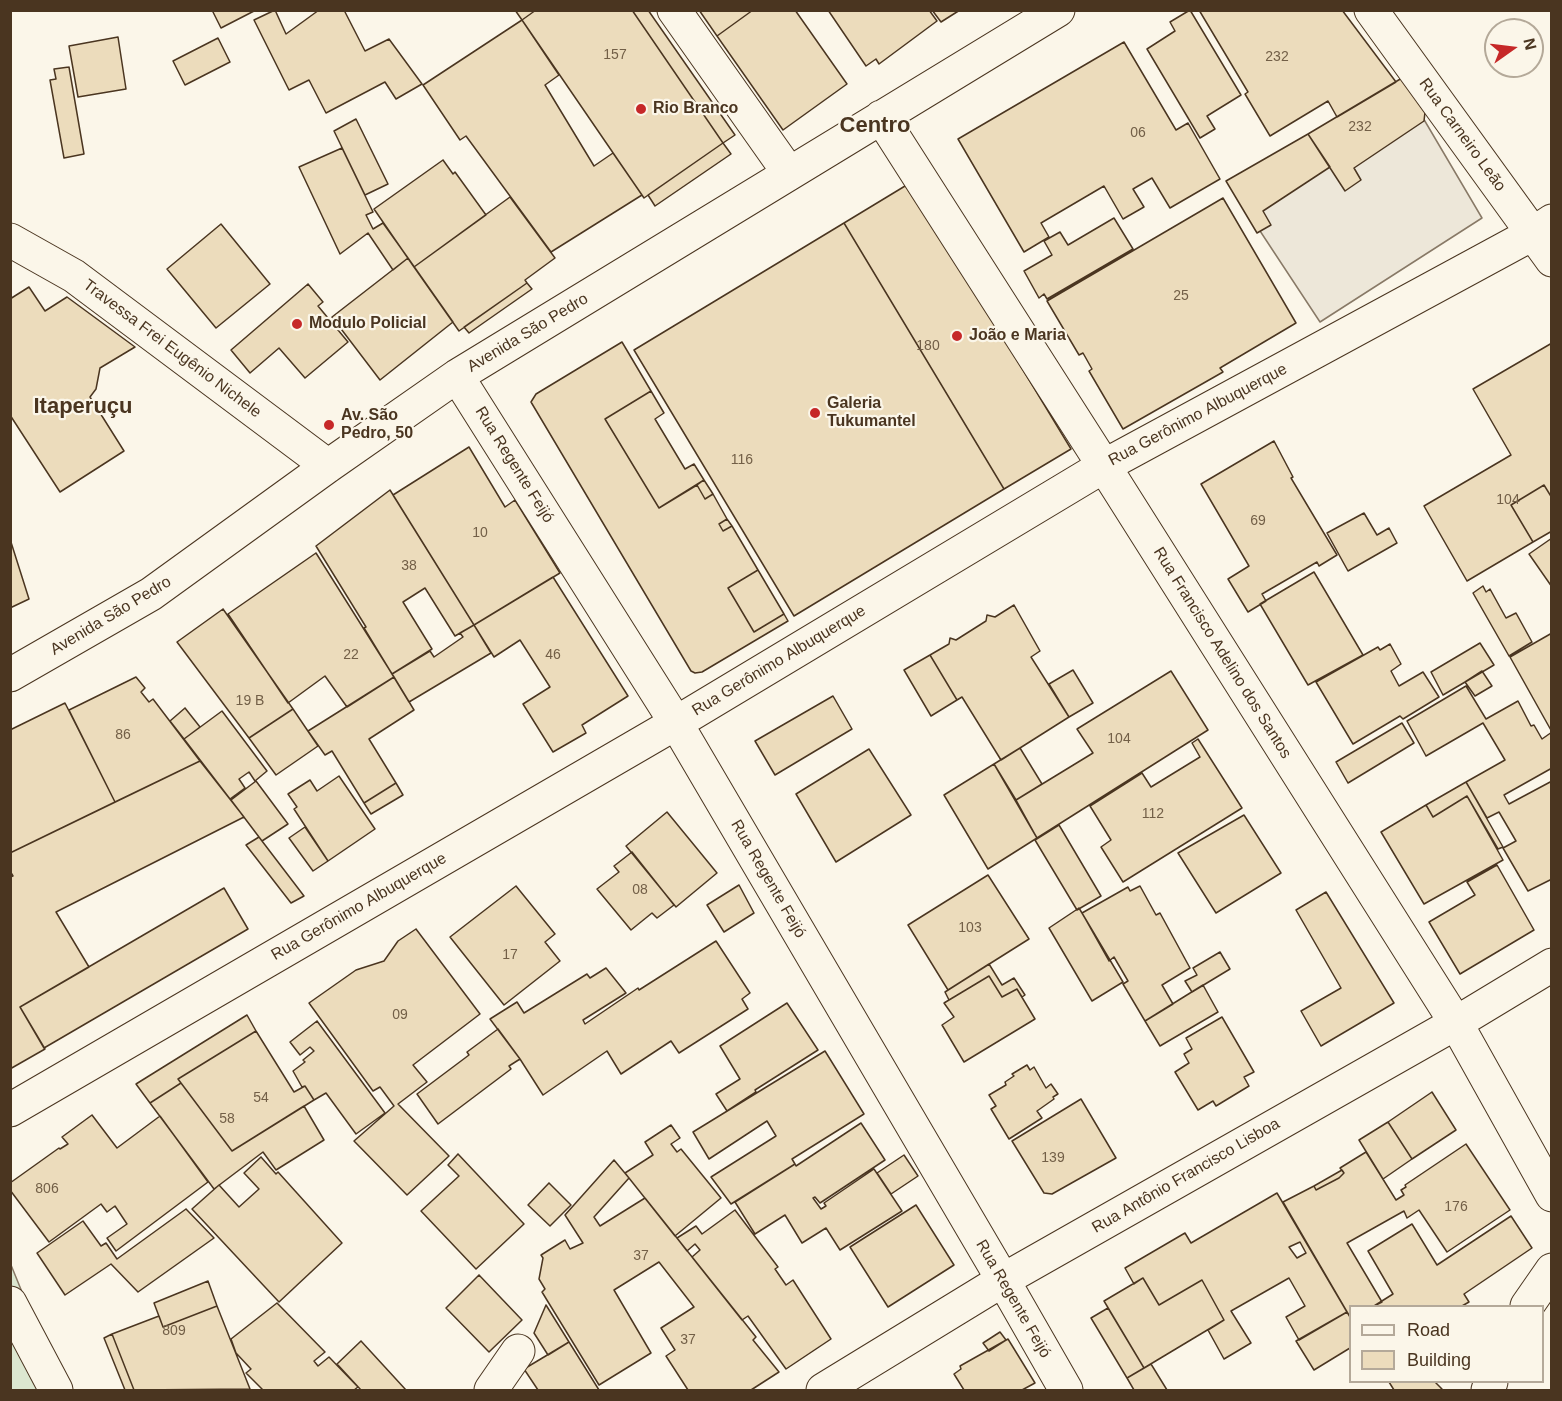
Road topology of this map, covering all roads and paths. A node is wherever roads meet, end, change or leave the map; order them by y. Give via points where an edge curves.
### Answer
1 (674, 10) edge
2 (1058, 10) edge
3 (1371, 10) edge
4 (881, 117) junction
5 (789, 174) junction
6 (10, 212) edge
7 (1542, 227) edge
8 (15, 242) edge
9 (1551, 260) edge
10 (457, 376) junction
11 (328, 466) junction
12 (1104, 466) junction
13 (10, 675) edge
14 (676, 723) junction
15 (1551, 965) edge
16 (1456, 1023) junction
17 (10, 1110) edge
18 (1551, 1195) edge
19 (1551, 1270) edge
20 (1003, 1280) junction
21 (10, 1303) edge
22 (1528, 1305) edge
23 (518, 1351) dead end
24 (56, 1390) edge
25 (491, 1390) edge
26 (823, 1390) edge
27 (1066, 1390) edge

1 - 5 street
2 - 4 street, Avenida São Pedro
3 - 7 street, Rua Carneiro Leão
4 - 5 street, Avenida São Pedro
4 - 12 street, Rua Francisco Adelino dos Santos
5 - 10 street, Avenida São Pedro
6 - 8 street
7 - 9 street, Rua Carneiro Leão
7 - 12 street, Rua Gerônimo Albuquerque
8 - 11 street, Travessa Frei Eugênio Nichele via 74,276
10 - 11 street, Avenida São Pedro
10 - 14 street, Rua Regente Feijó
11 - 13 street, Avenida São Pedro via 151,594
12 - 14 street, Rua Gerônimo Albuquerque
12 - 16 street, Rua Francisco Adelino dos Santos
14 - 17 street, Rua Gerônimo Albuquerque
14 - 20 street, Rua Regente Feijó
15 - 16 street, Rua Antônio Francisco Lisboa
16 - 18 street, Rua Francisco Adelino dos Santos
16 - 20 street, Rua Antônio Francisco Lisboa
19 - 22 street
20 - 26 street, Rua Antônio Francisco Lisboa
20 - 27 street, Rua Regente Feijó
21 - 24 street
23 - 25 street

